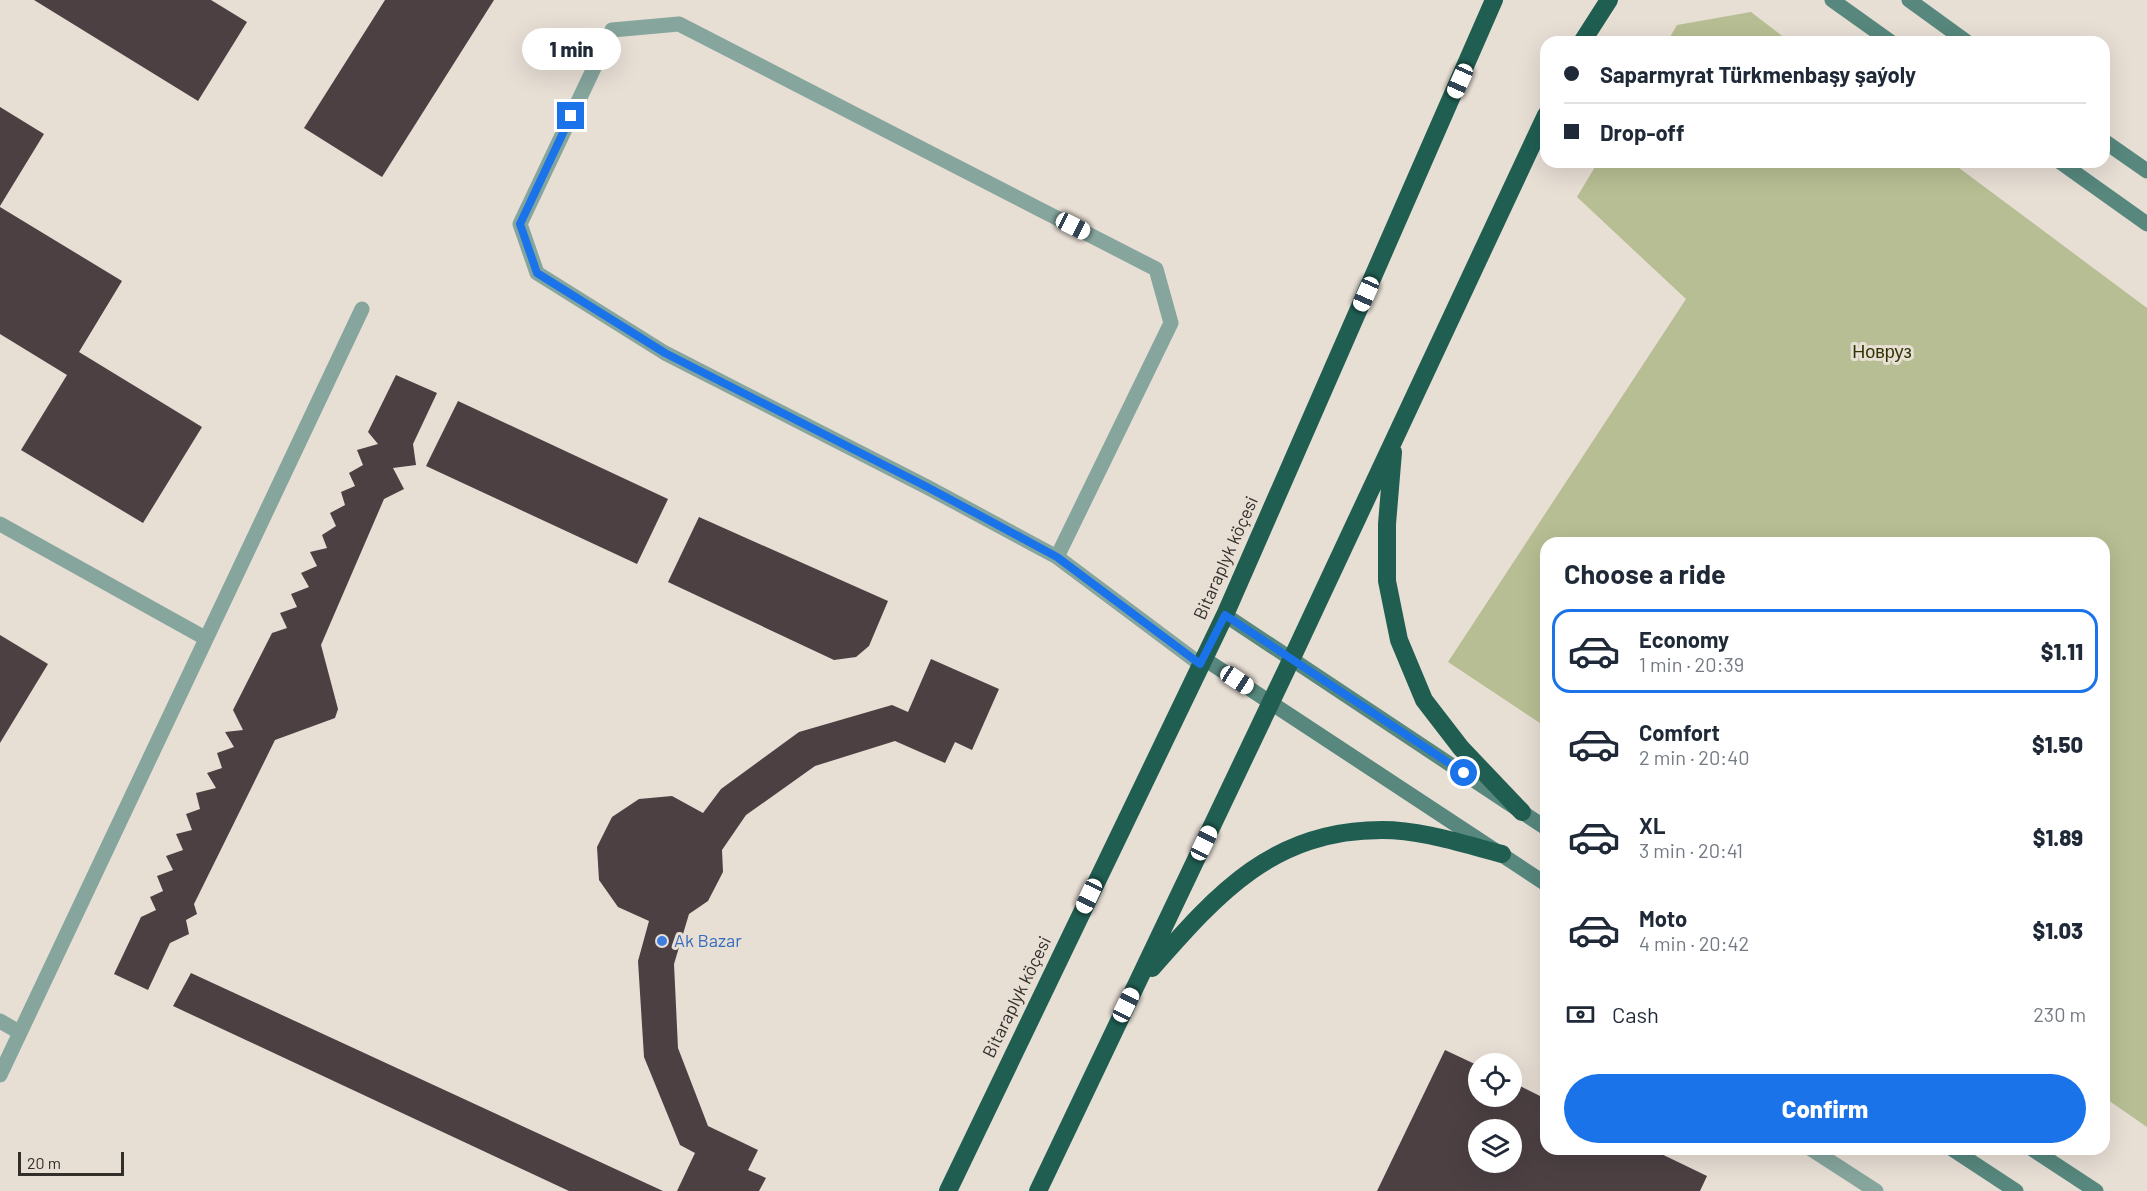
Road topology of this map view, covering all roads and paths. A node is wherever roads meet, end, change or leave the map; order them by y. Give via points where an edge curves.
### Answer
1 (1494, 0) edge
2 (1609, 0) edge
3 (1832, 0) edge
4 (1909, 0) edge
5 (1586, 36) edge
6 (1883, 36) edge
7 (1959, 36) edge
8 (1540, 128) edge
9 (2110, 145) edge
10 (2068, 168) edge
11 (2147, 171) edge
12 (2147, 224) edge
13 (362, 309) dead end
14 (1393, 441) junction
15 (0, 524) edge
16 (1057, 557) junction
17 (1225, 615) junction
18 (206, 638) junction
19 (1292, 658) junction
20 (1202, 661) junction
21 (1271, 702) junction
22 (1522, 812) junction
23 (1540, 824) edge
24 (1502, 855) junction
25 (1540, 880) edge
26 (1136, 985) junction
27 (0, 1021) edge
28 (19, 1032) junction
29 (0, 1074) edge
30 (1821, 1155) edge
31 (1961, 1155) edge
32 (2041, 1155) edge
33 (948, 1191) edge
34 (1038, 1191) edge
35 (1876, 1191) edge
36 (2016, 1191) edge
37 (2097, 1191) edge

1 - 17 highway, Bitaraplyk köçesi
2 - 5 highway
3 - 6 main road
4 - 7 main road
8 - 14 highway
9 - 11 main road
10 - 12 main road
13 - 18 street
14 - 19 highway
14 - 22 highway via 1387,581 1399,640 1424,700 1461,748
15 - 18 street
16 - 16 street via 1171,323 1156,269 679,24 612,30 520,224 537,273 665,353
16 - 20 street
17 - 19 main road
17 - 20 highway, Bitaraplyk köçesi
18 - 28 street
19 - 21 highway
19 - 22 main road
20 - 21 main road
20 - 33 highway, Bitaraplyk köçesi
21 - 24 main road
21 - 26 highway
22 - 23 main road
24 - 25 main road
24 - 26 highway via 1432,836 1383,830 1335,834 1290,847 1248,872 1205,908
26 - 34 highway
27 - 28 street
28 - 29 street
30 - 35 street
31 - 36 main road
32 - 37 main road

